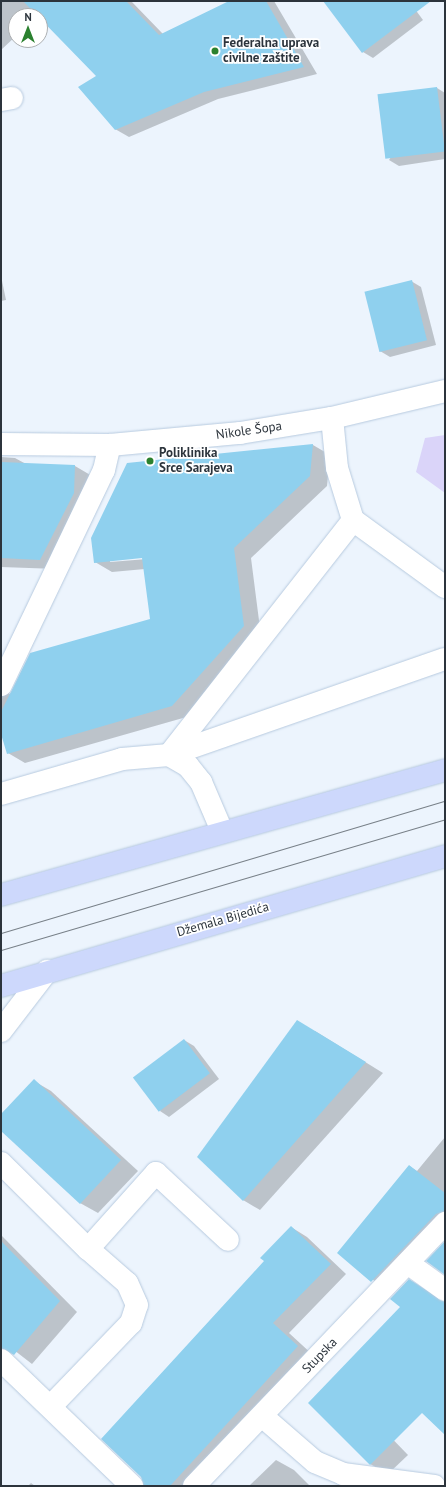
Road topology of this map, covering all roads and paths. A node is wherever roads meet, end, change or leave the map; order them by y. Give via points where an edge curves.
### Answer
1 (445, 391) edge
2 (332, 418) junction
3 (1, 444) edge
4 (110, 445) junction
5 (353, 520) junction
6 (445, 587) edge
7 (445, 659) edge
8 (1, 685) edge
9 (169, 755) junction
10 (445, 770) edge
11 (1, 794) edge
12 (222, 831) junction
13 (445, 856) edge
14 (1, 895) edge
15 (47, 971) junction
16 (1, 986) edge
17 (1, 1031) edge
18 (1, 1163) edge
19 (445, 1223) edge
20 (228, 1240) dead end
21 (88, 1249) junction
22 (409, 1264) junction
23 (445, 1290) edge
24 (1, 1360) edge
25 (51, 1406) junction
26 (262, 1416) junction
27 (132, 1486) edge
28 (194, 1486) edge
29 (434, 1486) edge

1 - 2 street, Nikole Šopa
2 - 4 street, Nikole Šopa via 232,434
2 - 5 street via 337,468
3 - 4 street, Nikole Šopa
4 - 8 street via 104,470
5 - 6 street
5 - 9 street
7 - 9 street
9 - 11 street via 122,759
9 - 12 street via 188,766 201,782
10 - 12 main road
12 - 14 main road
13 - 15 main road, Džemala Bijedića
15 - 16 main road, Džemala Bijedića
15 - 17 street
18 - 21 street
19 - 22 street, Stupska
20 - 21 street via 156,1173
21 - 25 street via 127,1283 137,1305 131,1323
22 - 23 street
22 - 26 street, Stupska
24 - 25 street
25 - 27 street
26 - 28 street, Stupska
26 - 29 street via 315,1462 343,1474

